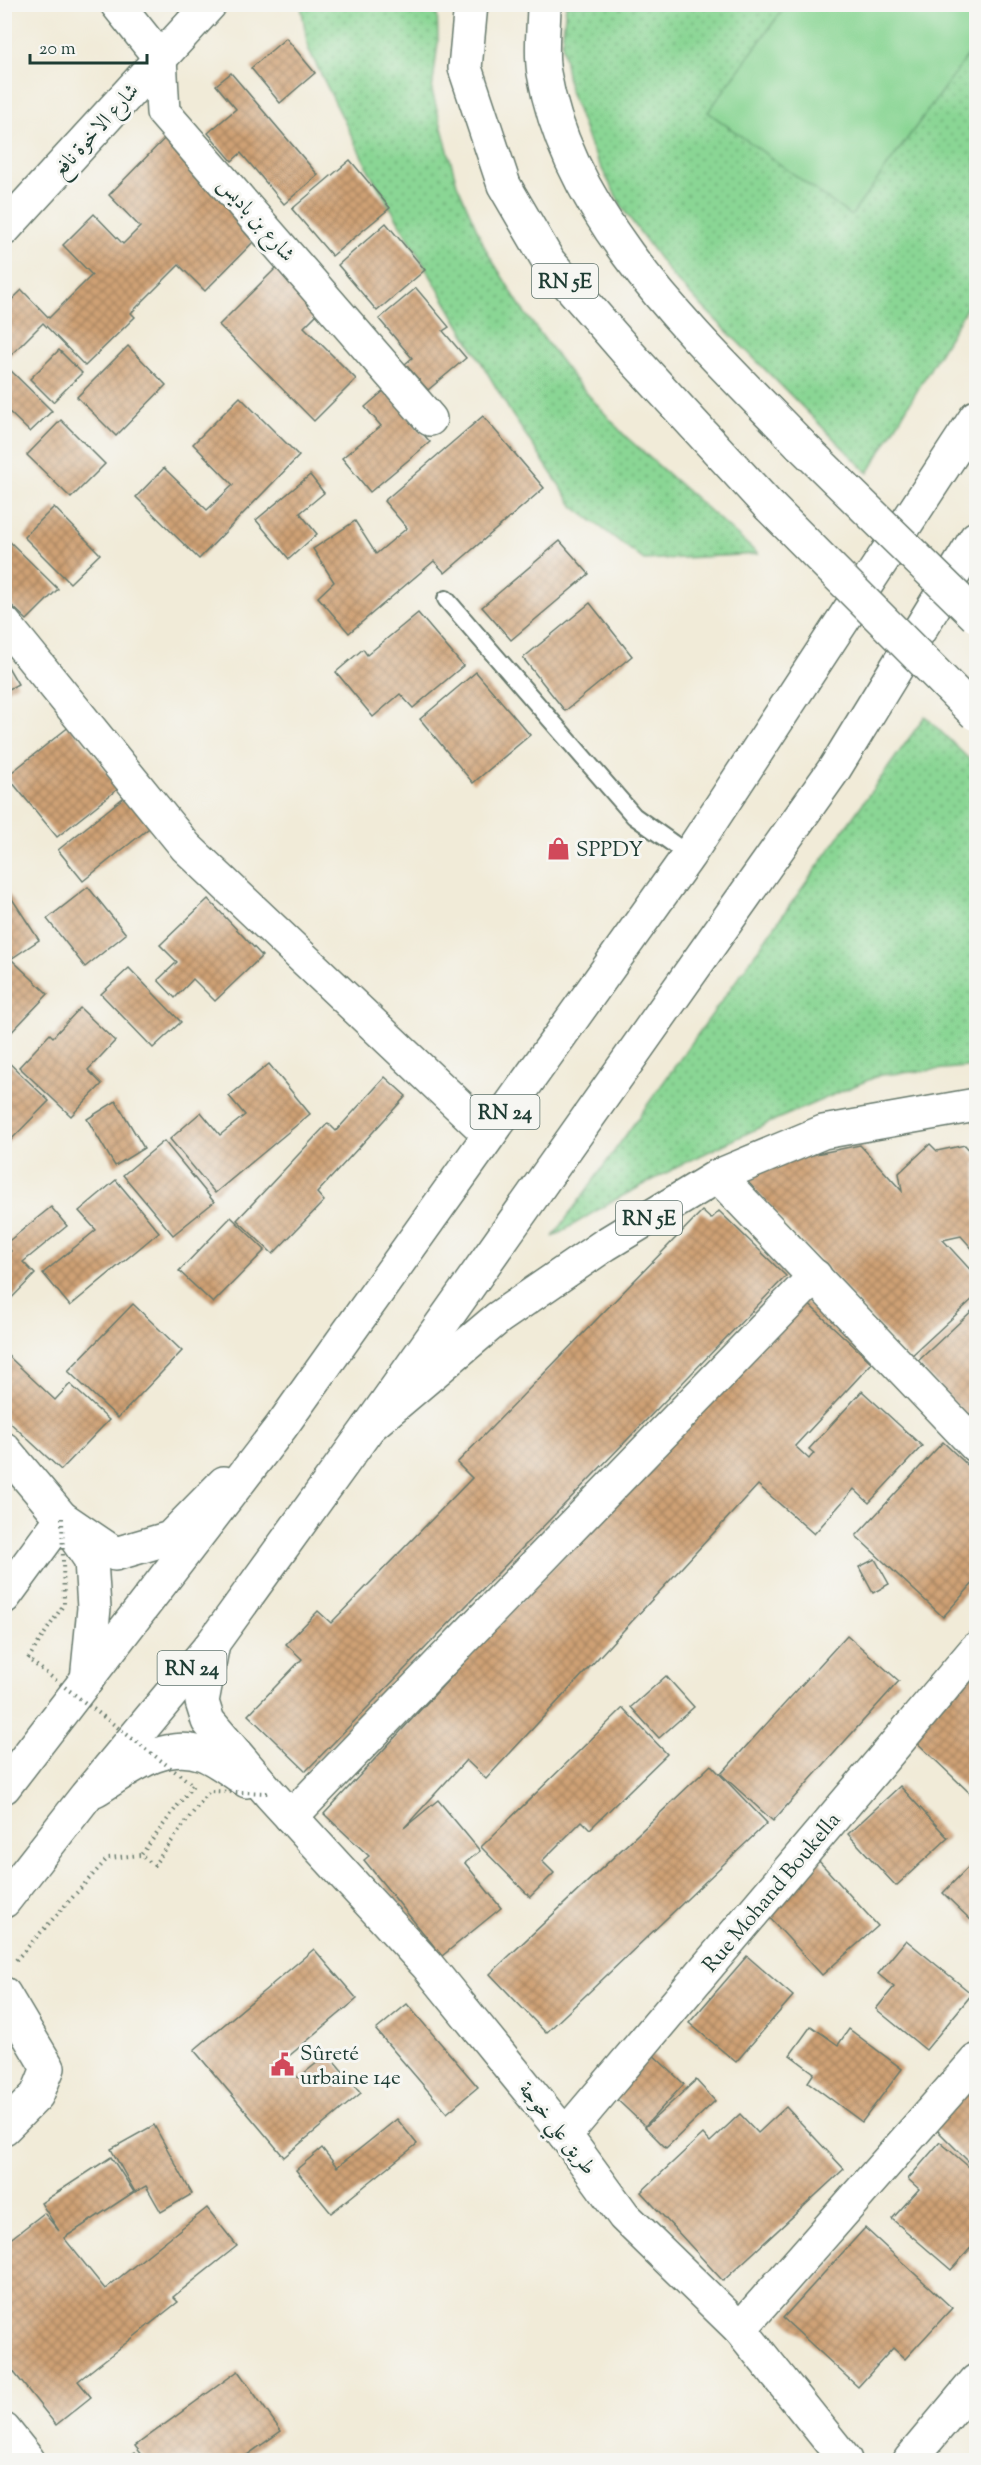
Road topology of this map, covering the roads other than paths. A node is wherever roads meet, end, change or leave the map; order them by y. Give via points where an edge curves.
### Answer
1 (117, 4) edge
2 (210, 4) edge
3 (471, 4) edge
4 (544, 4) edge
5 (160, 58) junction
6 (4, 229) edge
7 (976, 417) edge
8 (430, 419) dead end
9 (976, 538) edge
10 (446, 599) dead end
11 (976, 616) edge
12 (4, 623) edge
13 (976, 714) edge
14 (689, 855) junction
15 (976, 1105) edge
16 (489, 1134) junction
17 (718, 1176) junction
18 (815, 1276) junction
19 (281, 1427) junction
20 (369, 1427) junction
21 (976, 1446) edge
22 (4, 1449) edge
23 (62, 1518) junction
24 (4, 1597) edge
25 (213, 1643) junction
26 (976, 1649) edge
27 (87, 1680) junction
28 (4, 1787) edge
29 (86, 1796) junction
30 (277, 1802) junction
31 (4, 1901) edge
32 (8, 1979) edge
33 (976, 2061) edge
34 (4, 2128) edge
35 (565, 2135) junction
36 (740, 2329) junction
37 (976, 2381) edge
38 (4, 2430) edge
39 (28, 2460) edge
40 (845, 2460) edge
41 (910, 2460) edge

1 - 5 main road
2 - 5 main road, شارع الاخوة نافع
3 - 13 main road, RN 5E, bridge via 465,68 504,185 549,262 768,505
4 - 11 main road, RN 5E, bridge via 544,72 565,149 596,207 634,262 672,311 801,445
5 - 6 main road, شارع الاخوة نافع
5 - 8 main road, شارع بن باديس via 163,112
7 - 14 main road, RN 24
9 - 20 main road, RN 24 via 835,768
10 - 14 lane via 634,816
12 - 16 main road via 186,846
14 - 16 main road, RN 24
15 - 17 main road, RN 5E via 823,1132
16 - 19 main road, RN 24
17 - 18 main road
17 - 20 main road, RN 5E via 606,1244 498,1318
18 - 21 main road
18 - 30 main road
19 - 23 main road via 170,1538 116,1554
19 - 27 main road, RN 24
20 - 25 main road, RN 24
22 - 23 main road
23 - 24 main road
23 - 27 main road via 91,1560 94,1608
25 - 29 main road, RN 24
25 - 30 main road via 202,1702 208,1721
26 - 35 main road, Rue Mohand Boukella
27 - 28 main road, RN 24
29 - 30 main road via 146,1758 175,1750 202,1754
29 - 31 main road, RN 24
30 - 35 main road, طريق علي خوجة via 427,1965
32 - 34 main road via 48,2068 37,2095
33 - 36 main road
35 - 36 main road, طريق علي خوجة via 624,2216
36 - 40 main road, طريق علي خوجة
37 - 41 main road
38 - 39 main road

